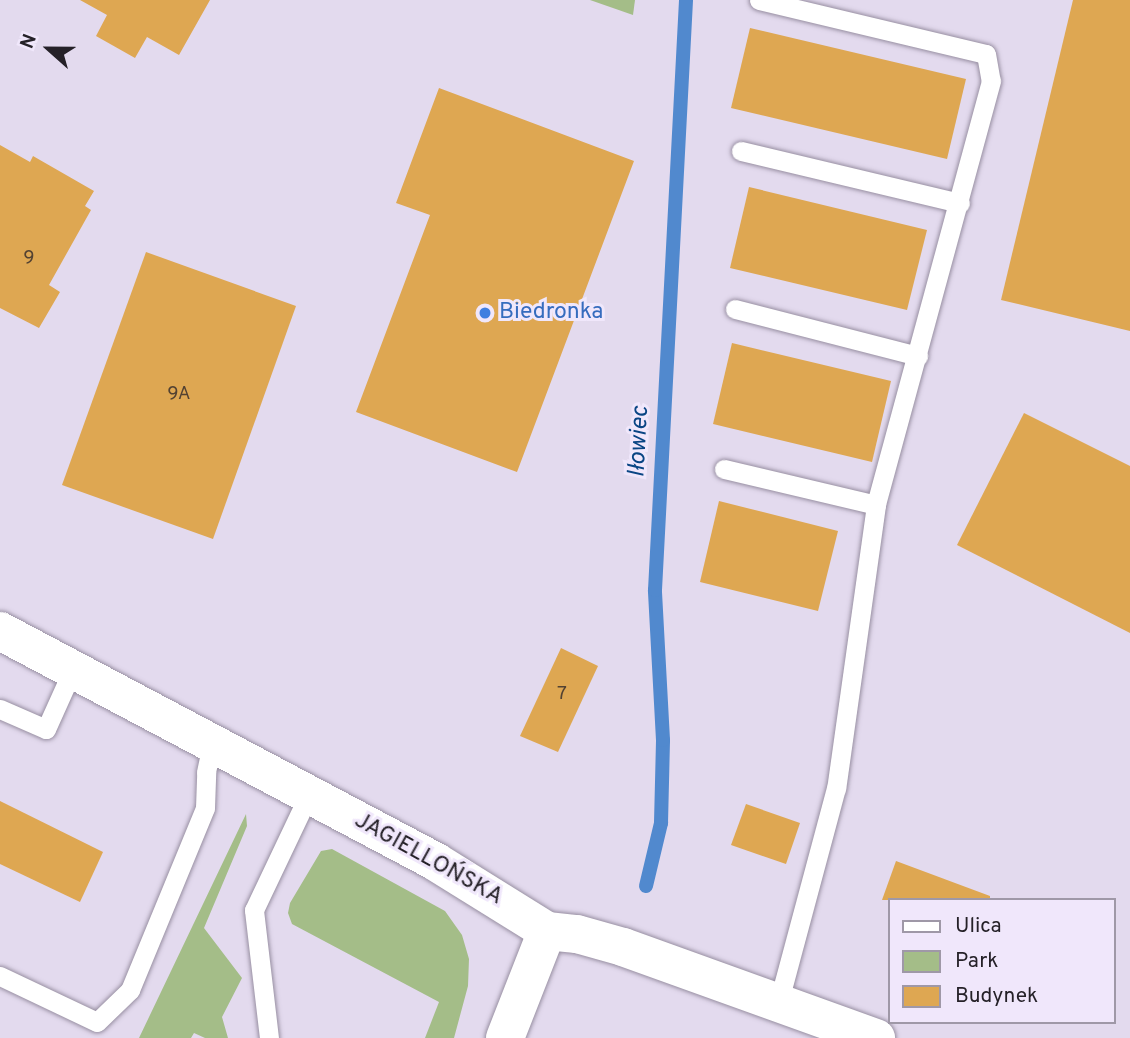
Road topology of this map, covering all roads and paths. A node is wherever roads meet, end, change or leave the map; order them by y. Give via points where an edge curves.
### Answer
1 (759, 0) edge
2 (741, 151) dead end
3 (960, 203) junction
4 (735, 309) dead end
5 (918, 356) junction
6 (724, 469) dead end
7 (876, 505) junction
8 (0, 631) edge
9 (73, 670) junction
10 (0, 709) edge
11 (212, 743) junction
12 (309, 794) junction
13 (547, 931) junction
14 (0, 976) edge
15 (778, 1004) junction
16 (269, 1038) edge
17 (505, 1038) edge
18 (876, 1038) edge

1 - 3 lane via 986,54 991,81
2 - 3 lane
3 - 5 lane
4 - 5 lane
5 - 7 lane
6 - 7 lane
7 - 15 lane via 836,788
8 - 9 street, JAGIELLOŃSKA
9 - 10 lane via 46,729
9 - 11 street, JAGIELLOŃSKA
11 - 12 street, JAGIELLOŃSKA
11 - 14 lane via 205,808 130,990 97,1022
12 - 13 street, JAGIELLOŃSKA via 492,894
12 - 16 lane via 254,911
13 - 15 street, JAGIELLOŃSKA via 623,947
13 - 17 street
15 - 18 street, JAGIELLOŃSKA

